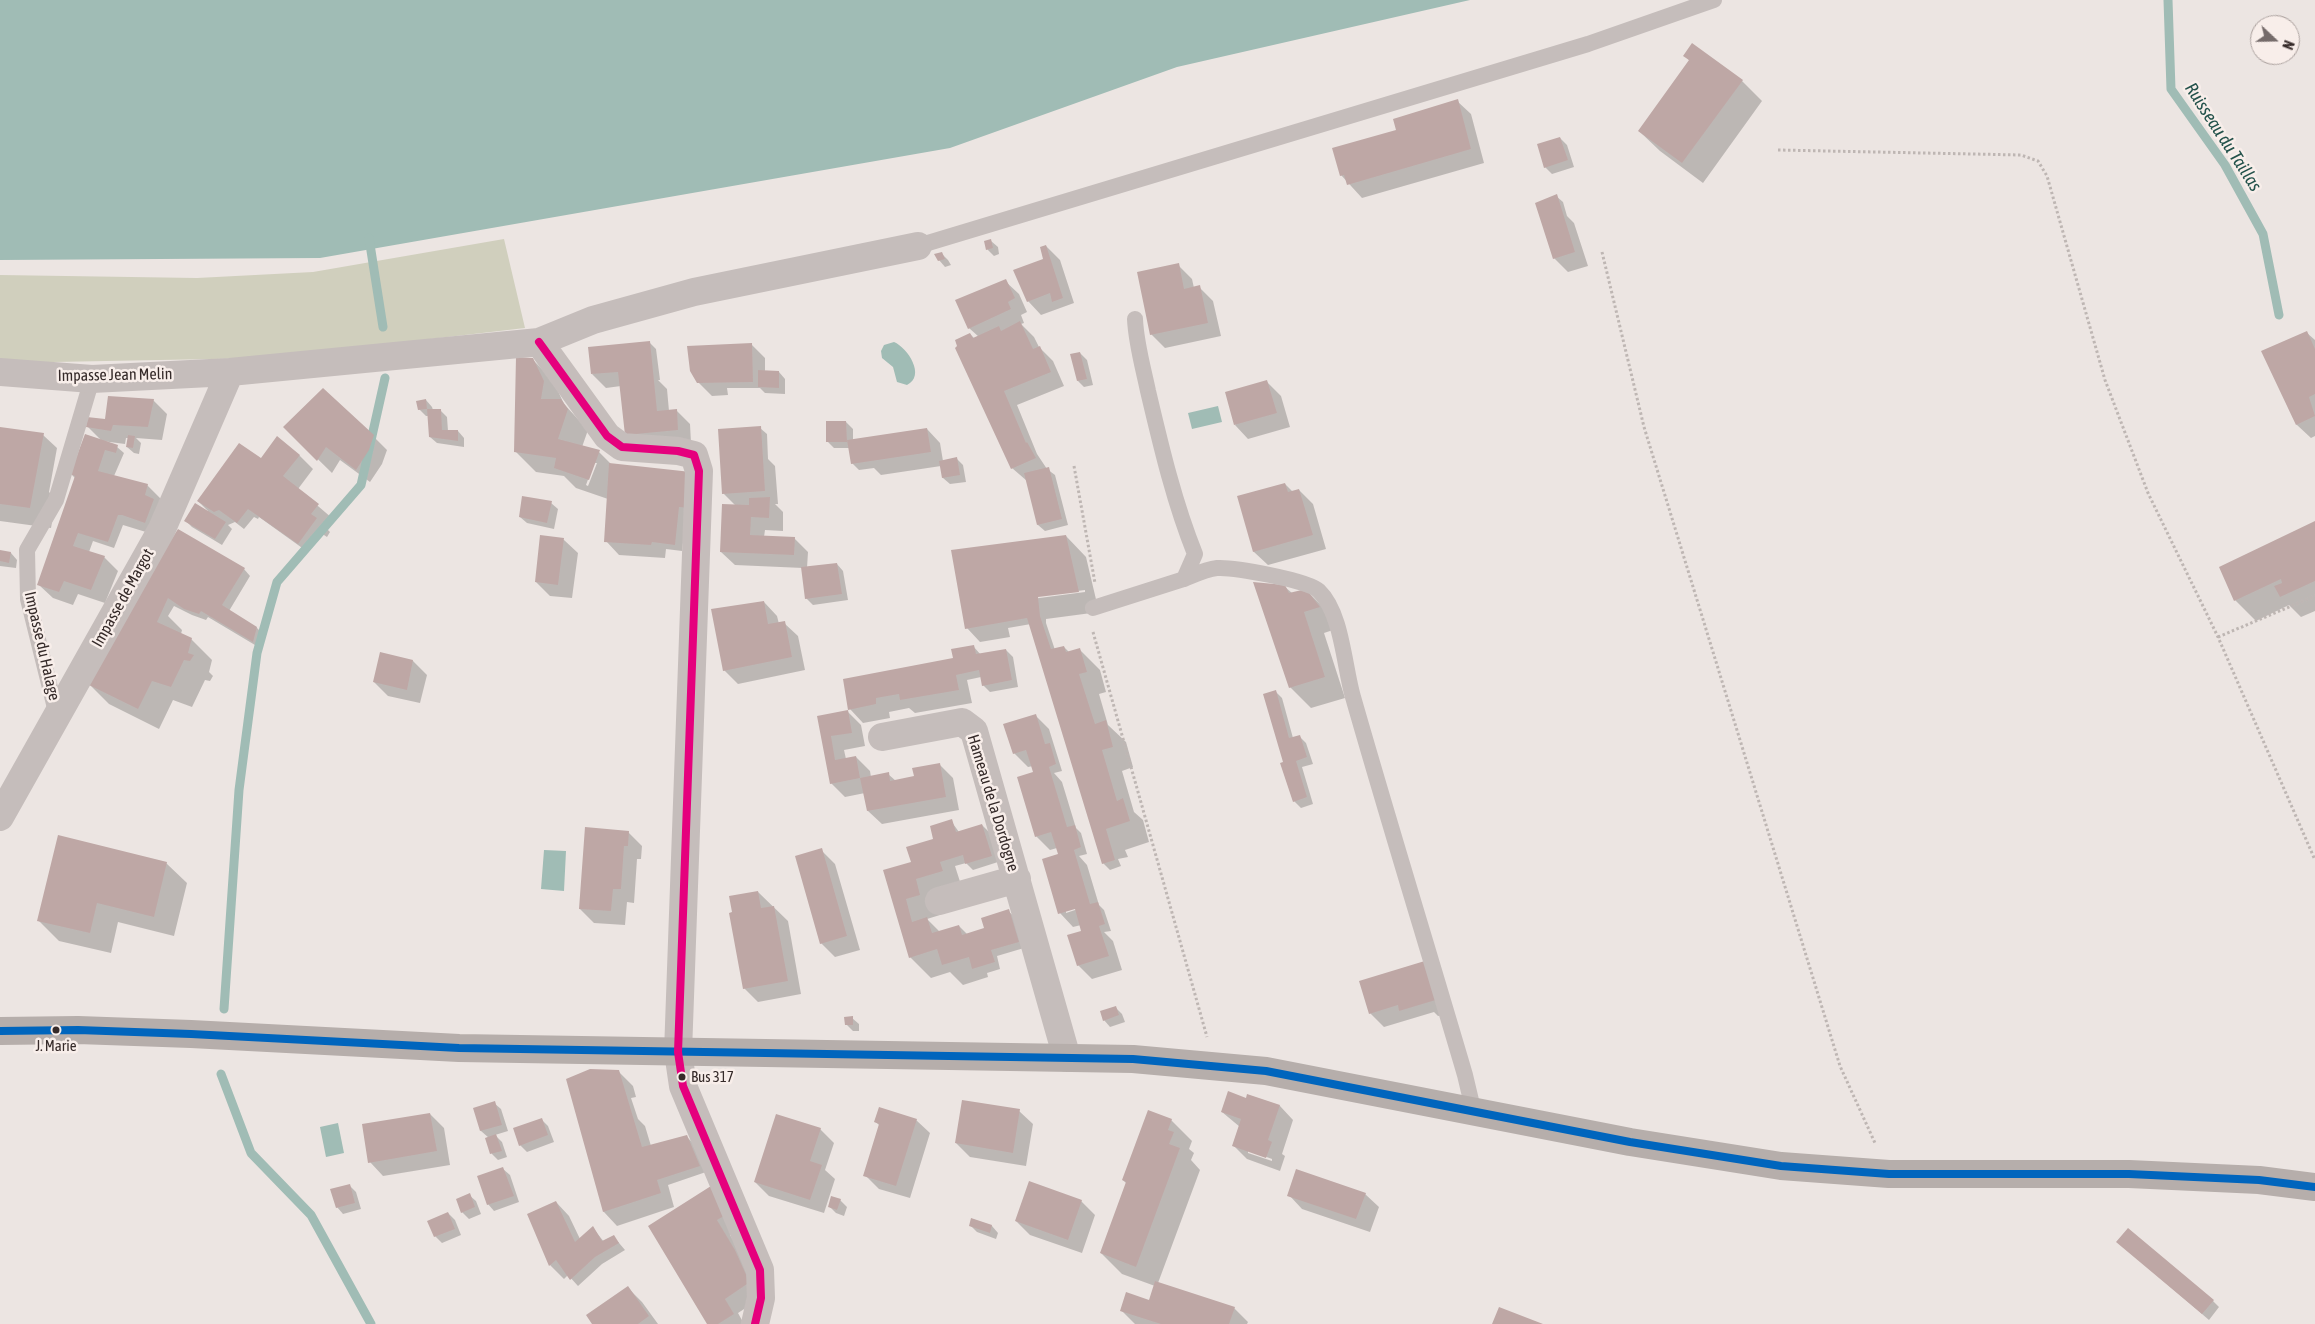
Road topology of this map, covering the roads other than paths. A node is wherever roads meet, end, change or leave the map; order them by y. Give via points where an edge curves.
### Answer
1 (1714, 0) edge
2 (918, 246) joint
3 (1135, 319) dead end
4 (539, 342) junction
5 (0, 372) edge
6 (230, 372) junction
7 (92, 379) junction
8 (1184, 579) junction
9 (1093, 608) road end
10 (57, 716) junction
11 (882, 737) dead end
12 (1, 812) edge
13 (1017, 879) junction
14 (939, 901) dead end
15 (0, 1031) edge
16 (678, 1052) junction
17 (1067, 1058) junction
18 (1474, 1112) junction
19 (2315, 1186) edge
20 (755, 1324) edge

1 - 2 lane via 1579,46
2 - 4 street, Impasse Jean Melin via 694,292 593,320
3 - 8 lane via 1155,420 1195,554
4 - 6 street, Impasse Jean Melin
4 - 16 street via 607,436 622,447 694,456 699,471
5 - 7 street, Impasse Jean Melin
6 - 7 street, Impasse Jean Melin
6 - 10 street, Impasse de Margot via 162,529
7 - 10 lane, Impasse du Halage via 56,500 27,550 28,599
8 - 9 lane
8 - 18 lane via 1215,568 1238,568 1300,582 1317,589 1327,599
10 - 12 street, Impasse de Margot
11 - 13 street, Hameau de la Dordogne via 962,722 970,726
13 - 14 street, Hameau de la Dordogne
13 - 17 street, Hameau de la Dordogne
15 - 16 main road via 78,1030 460,1048
16 - 17 main road
16 - 20 street via 683,1086 760,1270 761,1298
17 - 18 main road via 1133,1059 1266,1070
18 - 19 main road via 1630,1142 1772,1164 1889,1174 2129,1174

